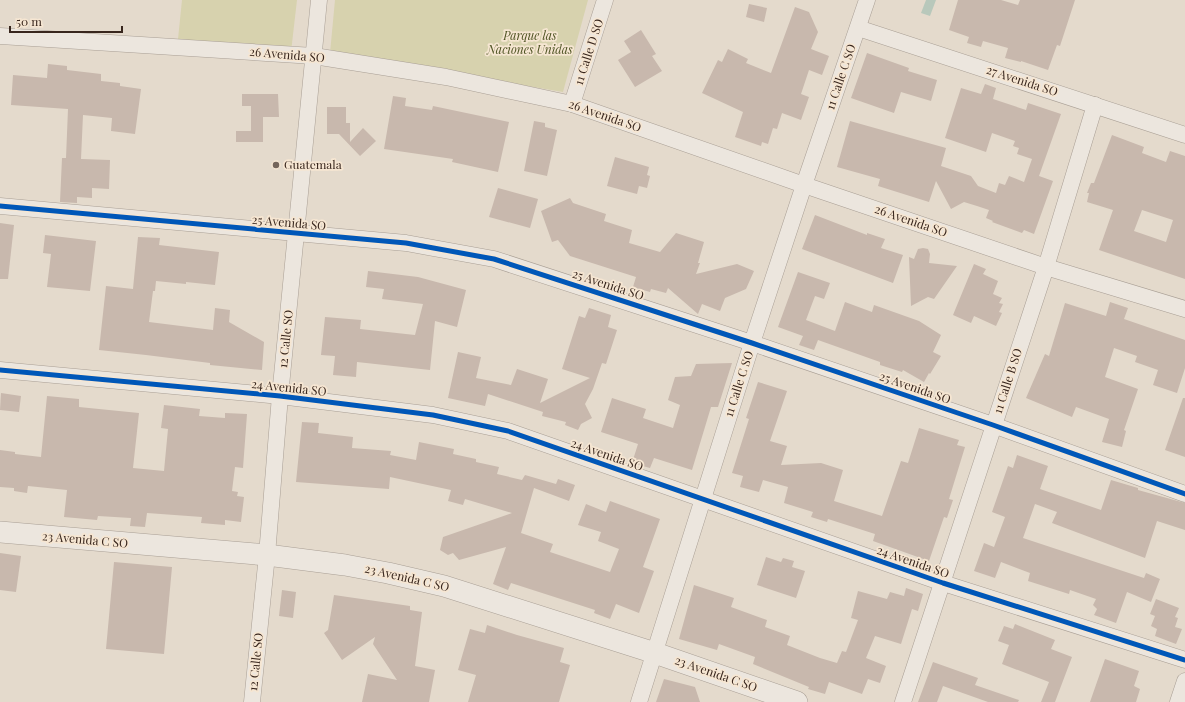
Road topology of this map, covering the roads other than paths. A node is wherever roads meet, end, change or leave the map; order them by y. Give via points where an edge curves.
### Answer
1 (319, 0) edge
2 (605, 0) edge
3 (867, 0) edge
4 (858, 28) junction
5 (0, 36) edge
6 (314, 56) junction
7 (572, 104) junction
8 (1095, 105) junction
9 (1185, 135) edge
10 (804, 185) junction
11 (0, 206) edge
12 (297, 233) junction
13 (1046, 267) junction
14 (1185, 310) edge
15 (752, 343) junction
16 (0, 370) edge
17 (280, 396) junction
18 (993, 425) junction
19 (1185, 494) edge
20 (703, 499) junction
21 (0, 532) edge
22 (267, 555) junction
23 (943, 583) junction
24 (655, 653) junction
25 (1185, 660) edge
26 (1185, 681) edge
27 (252, 702) edge
28 (639, 702) edge
29 (797, 702) edge
30 (903, 702) edge
31 (1178, 702) edge

1 - 6 street, 12 Calle SO
2 - 7 street, 11 Calle D SO
3 - 4 street, 11 Calle C SO
4 - 8 street, 27 Avenida SO
4 - 10 street, 11 Calle C SO
5 - 6 street, 26 Avenida SO
6 - 7 street, 26 Avenida SO via 446,77
6 - 12 street, 12 Calle SO
7 - 10 street, 26 Avenida SO
8 - 9 street, 27 Avenida SO
8 - 13 street, 11 Calle B SO
10 - 13 street, 26 Avenida SO
10 - 15 street, 11 Calle C SO
11 - 12 street, 25 Avenida SO
12 - 15 street, 25 Avenida SO via 406,243 494,259
12 - 17 street, 12 Calle SO
13 - 14 street, 26 Avenida SO
13 - 18 street, 11 Calle B SO
15 - 18 street, 25 Avenida SO
15 - 20 street, 11 Calle C SO
16 - 17 street, 24 Avenida SO
17 - 20 street, 24 Avenida SO via 434,416 508,431
17 - 22 street, 12 Calle SO
18 - 19 street, 25 Avenida SO
18 - 23 street, 11 Calle B SO
20 - 23 street, 24 Avenida SO
20 - 24 street, 11 Calle C SO
21 - 22 street, 23 Avenida C SO
22 - 24 street, 23 Avenida C SO via 345,565 444,586
22 - 27 street, 12 Calle SO
23 - 25 street, 24 Avenida SO
23 - 30 street, 11 Calle B SO
24 - 28 street, 11 Calle C SO
24 - 29 street, 23 Avenida C SO
26 - 31 street

